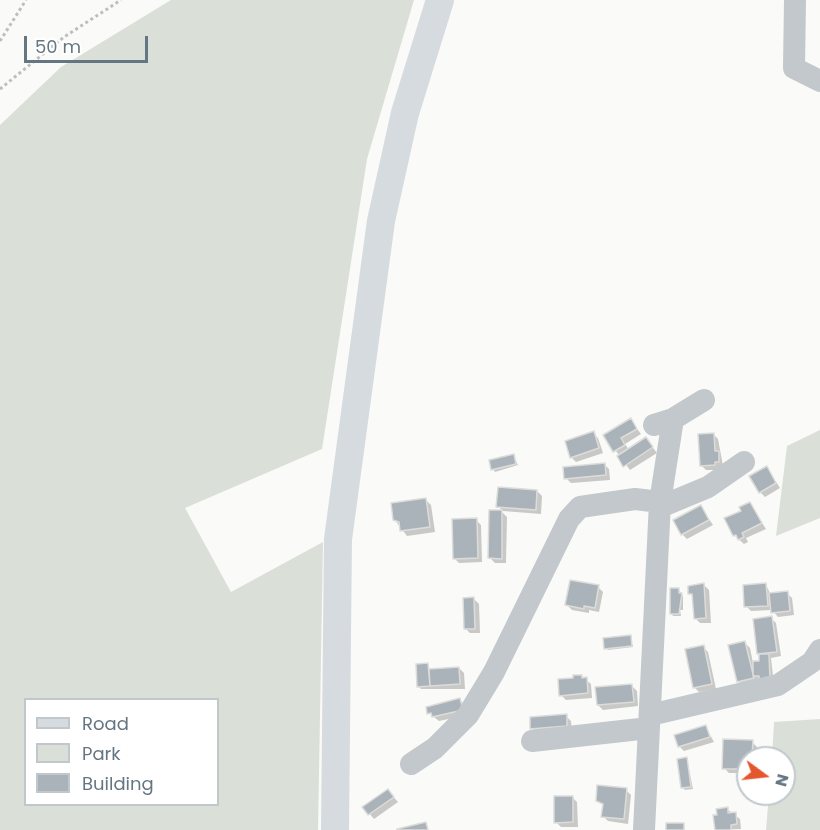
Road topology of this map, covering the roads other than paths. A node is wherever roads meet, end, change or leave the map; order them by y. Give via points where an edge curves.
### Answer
1 (441, 0) edge
2 (795, 0) edge
3 (820, 81) edge
4 (704, 400) dead end
5 (744, 462) dead end
6 (660, 505) junction
7 (820, 650) edge
8 (649, 722) junction
9 (532, 741) dead end
10 (411, 764) dead end
11 (335, 830) edge
12 (644, 830) edge

1 - 11 main road via 405,112 381,221 338,540
2 - 3 lane via 794,68
4 - 6 lane via 664,422
5 - 6 lane via 708,487
6 - 8 lane
6 - 10 lane via 635,499 580,507 564,529 494,672 468,716 435,748
7 - 8 lane via 812,662 778,685
8 - 9 lane
8 - 12 lane

